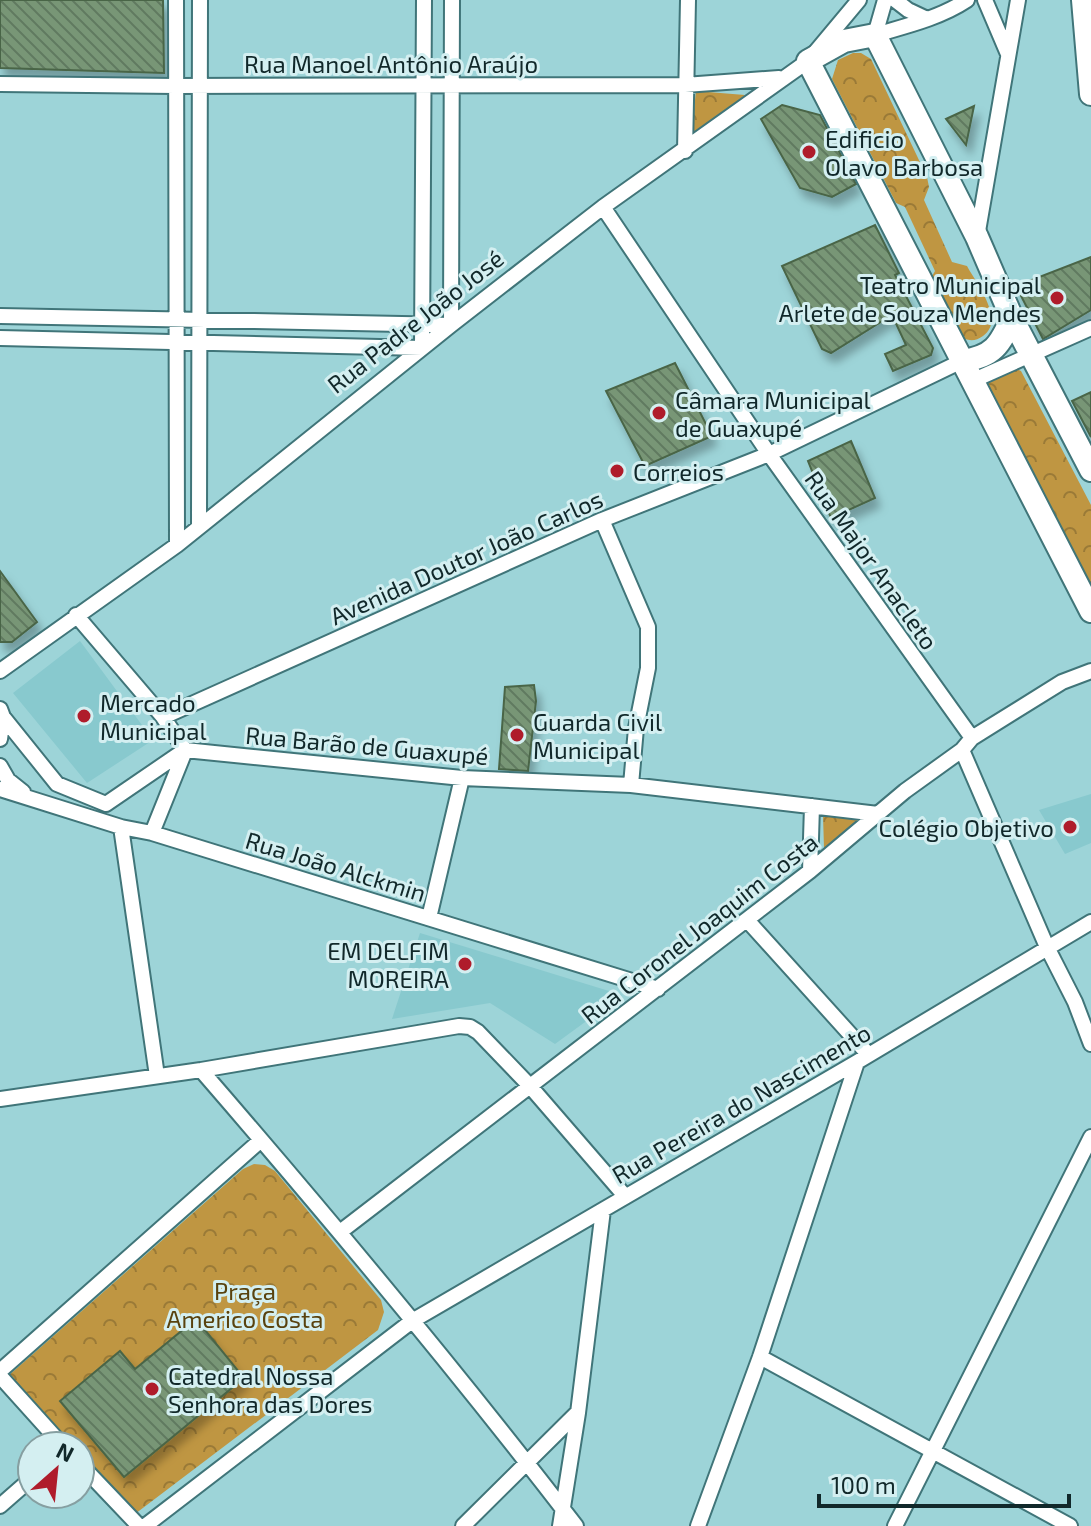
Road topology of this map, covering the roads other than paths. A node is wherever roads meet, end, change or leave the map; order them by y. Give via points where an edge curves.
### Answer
1 (176, 0) edge
2 (200, 0) edge
3 (424, 0) edge
4 (452, 0) edge
5 (688, 0) edge
6 (859, 0) edge
7 (885, 0) edge
8 (895, 0) edge
9 (967, 0) edge
10 (985, 0) edge
11 (1018, 0) edge
12 (1083, 0) edge
13 (927, 19) junction
14 (875, 35) junction
15 (1008, 54) junction
16 (808, 61) junction
17 (781, 78) junction
18 (0, 84) edge
19 (422, 85) junction
20 (450, 85) junction
21 (685, 85) junction
22 (175, 86) junction
23 (201, 86) junction
24 (1091, 94) edge
25 (685, 151) junction
26 (603, 207) junction
27 (977, 237) junction
28 (0, 316) edge
29 (175, 318) junction
30 (1012, 318) junction
31 (200, 319) junction
32 (421, 325) junction
33 (451, 325) junction
34 (1091, 328) edge
35 (0, 338) edge
36 (200, 342) junction
37 (175, 343) junction
38 (422, 348) junction
39 (1031, 354) junction
40 (967, 371) junction
41 (769, 454) junction
42 (1091, 470) edge
43 (602, 520) junction
44 (199, 525) junction
45 (177, 545) junction
46 (1091, 611) edge
47 (76, 615) junction
48 (0, 671) edge
49 (1091, 671) edge
50 (1, 715) edge
51 (163, 717) junction
52 (0, 739) edge
53 (967, 744) junction
54 (185, 750) junction
55 (0, 766) edge
56 (462, 778) junction
57 (631, 785) junction
58 (0, 789) edge
59 (31, 799) junction
60 (812, 806) junction
61 (878, 814) junction
62 (121, 827) junction
63 (152, 833) junction
64 (810, 871) junction
65 (429, 918) junction
66 (747, 920) junction
67 (1091, 922) edge
68 (1047, 947) junction
69 (658, 989) junction
70 (1091, 1044) edge
71 (863, 1058) junction
72 (201, 1070) junction
73 (157, 1076) junction
74 (529, 1085) junction
75 (0, 1099) edge
76 (1091, 1137) edge
77 (261, 1140) junction
78 (625, 1196) junction
79 (603, 1210) junction
80 (340, 1232) junction
81 (412, 1321) junction
82 (760, 1357) junction
83 (0, 1374) edge
84 (578, 1413) junction
85 (49, 1430) edge
86 (931, 1451) junction
87 (528, 1462) junction
88 (96, 1480) edge
89 (16, 1492) edge
90 (0, 1506) edge
91 (563, 1509) junction
92 (142, 1526) edge
93 (463, 1526) edge
94 (560, 1526) edge
95 (576, 1526) edge
96 (698, 1526) edge
97 (895, 1526) edge
98 (1070, 1526) edge

1 - 22 street
2 - 23 street
3 - 19 street
4 - 20 street
5 - 21 street
6 - 16 street
7 - 14 street
8 - 13 street
9 - 13 street
10 - 15 street
11 - 15 street
12 - 24 main road
13 - 14 street
14 - 16 main road, Rua Padre João José via 844,41
14 - 27 main road
15 - 27 street
16 - 17 street, Rua Padre João José
16 - 40 main road
17 - 21 street, Rua Manoel Antônio Araújo
17 - 25 street, Rua Padre João José
18 - 22 street, Rua Manoel Antônio Araújo
19 - 20 street, Rua Manoel Antônio Araújo
19 - 23 street, Rua Manoel Antônio Araújo
19 - 32 street
20 - 21 street, Rua Manoel Antônio Araújo
20 - 33 street
21 - 25 street
22 - 23 street, Rua Manoel Antônio Araújo
22 - 29 street
23 - 31 street
25 - 26 street, Rua Padre João José
26 - 33 street, Rua Padre João José
26 - 41 street, Rua Major Anacleto
27 - 30 main road
28 - 29 street
29 - 31 street
29 - 37 street
30 - 39 main road
30 - 40 main road via 1002,341
31 - 32 street
31 - 36 street
32 - 33 street
32 - 38 street
33 - 38 street, Rua Padre João José
34 - 39 street, Avenida Doutor João Carlos
35 - 37 street
36 - 37 street
36 - 38 street
36 - 44 street
37 - 45 street
38 - 44 street, Rua Padre João José
39 - 40 street, Avenida Doutor João Carlos
39 - 42 main road
40 - 41 street, Avenida Doutor João Carlos
40 - 46 main road
41 - 43 street, Avenida Doutor João Carlos
41 - 53 street, Rua Major Anacleto
43 - 51 street, Avenida Doutor João Carlos
43 - 57 street via 648,627 648,668
44 - 45 street, Rua Padre João José
45 - 47 street, Rua Padre João José
47 - 48 street, Rua Padre João José
47 - 51 street
49 - 53 street, Rua Coronel Joaquim Costa via 1062,682
50 - 52 street
50 - 54 street via 57,784 106,804
51 - 54 street
53 - 61 street, Rua Coronel Joaquim Costa
53 - 68 street, Rua Major Anacleto
54 - 56 street, Rua Barão de Guaxupé
54 - 63 street
55 - 59 street
56 - 57 street, Rua Barão de Guaxupé
56 - 65 street
57 - 60 street, Rua Barão de Guaxupé
58 - 59 street, Rua João Alckmin
59 - 62 street, Rua João Alckmin
60 - 61 street, Rua Barão de Guaxupé
60 - 64 street
61 - 64 street, Rua Coronel Joaquim Costa
62 - 63 street, Rua João Alckmin
62 - 73 street
63 - 65 street, Rua João Alckmin
64 - 66 street, Rua Coronel Joaquim Costa
65 - 69 street, Rua João Alckmin
66 - 69 street, Rua Coronel Joaquim Costa
66 - 71 street
67 - 68 street, Rua Pereira do Nascimento
68 - 70 street, Rua Major Anacleto
68 - 71 street, Rua Pereira do Nascimento
69 - 74 street, Rua Coronel Joaquim Costa
71 - 78 street, Rua Pereira do Nascimento
71 - 82 street
72 - 73 street
72 - 74 street via 459,1026 478,1032
72 - 77 street
73 - 75 street
74 - 78 street
74 - 80 street, Rua Coronel Joaquim Costa
76 - 86 street
77 - 80 street
77 - 83 street
78 - 79 street, Rua Pereira do Nascimento
79 - 81 street, Rua Pereira do Nascimento
79 - 84 street
80 - 81 street
81 - 87 street
81 - 92 street, Rua Pereira do Nascimento
82 - 86 street
82 - 96 street
83 - 85 street
84 - 87 street
84 - 91 street
86 - 97 street
86 - 98 street
87 - 91 street
87 - 93 street
88 - 92 street
89 - 90 street
91 - 94 street
91 - 95 street

